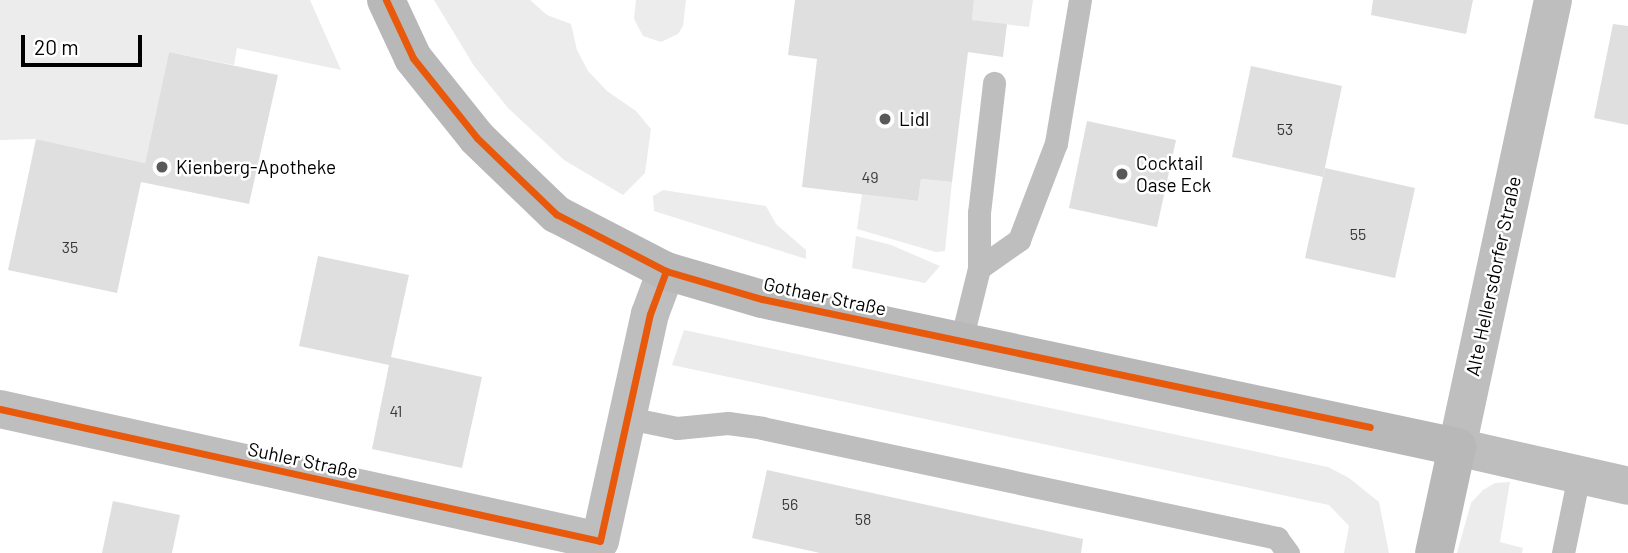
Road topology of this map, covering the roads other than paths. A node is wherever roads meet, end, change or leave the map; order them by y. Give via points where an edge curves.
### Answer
1 (386, 0) edge
2 (1080, 0) edge
3 (1553, 0) edge
4 (994, 83) dead end
5 (979, 268) junction
6 (666, 271) junction
7 (961, 341) junction
8 (0, 409) edge
9 (628, 418) junction
10 (1457, 447) junction
11 (1579, 475) junction
12 (1628, 486) edge
13 (1283, 545) edge
14 (598, 547) edge
15 (1434, 553) edge
16 (1563, 553) edge

1 - 6 street, Gothaer Straße via 413,58 477,138 556,214
2 - 5 lane via 1056,143 1019,240
3 - 10 street, Alte Hellersdorfer Straße
4 - 5 lane via 979,214
5 - 7 lane
6 - 7 street, Gothaer Straße via 762,299
6 - 9 street, Suhler Straße via 650,314
7 - 10 street, Gothaer Straße
8 - 14 street, Suhler Straße
9 - 13 lane via 677,428 728,423 762,428
9 - 14 street, Suhler Straße
10 - 11 street
10 - 15 street, Alte Hellersdorfer Straße
11 - 12 street
11 - 16 lane

